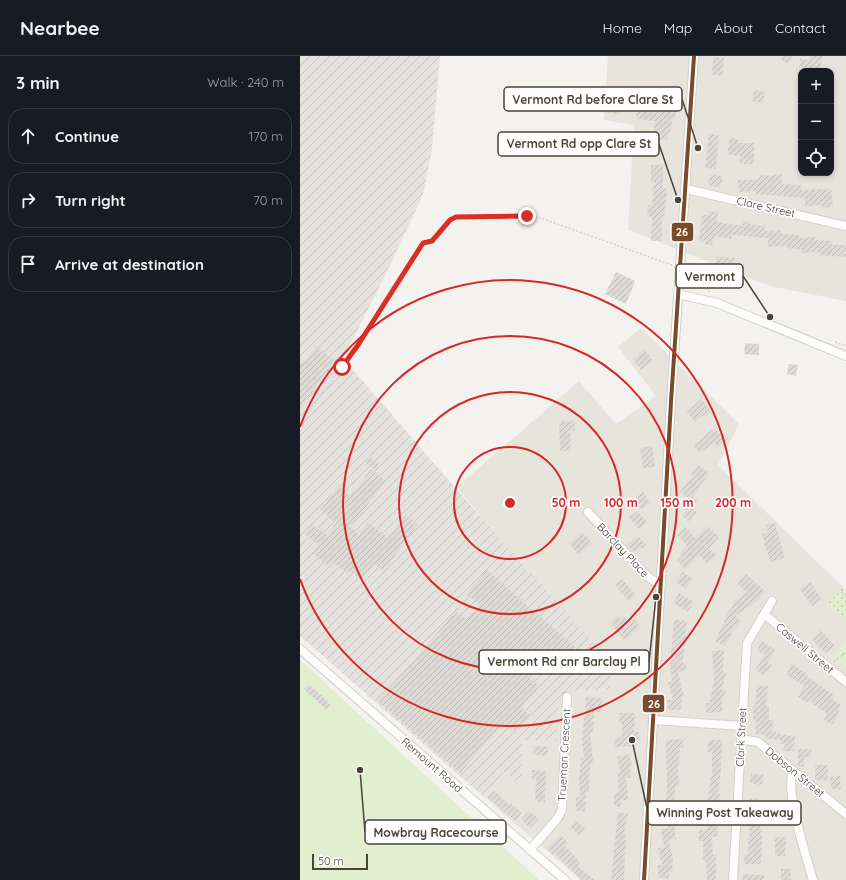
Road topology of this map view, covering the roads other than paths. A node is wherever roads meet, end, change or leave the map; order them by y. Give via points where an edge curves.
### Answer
1 (694, 56) edge
2 (686, 190) junction
3 (846, 226) edge
4 (678, 294) junction
5 (846, 356) edge
6 (588, 512) dead end
7 (660, 585) junction
8 (772, 601) dead end
9 (764, 614) junction
10 (300, 649) edge
11 (846, 682) edge
12 (567, 697) dead end
13 (653, 720) junction
14 (742, 726) junction
15 (741, 738) junction
16 (794, 771) junction
17 (846, 814) edge
18 (530, 850) junction
19 (565, 880) edge
20 (644, 880) edge
21 (733, 880) edge
22 (813, 880) edge

1 - 2 street
2 - 3 street, Clare Street
2 - 4 street
4 - 5 street via 717,303
4 - 7 street
6 - 7 street, Barclay Place via 647,576
7 - 13 street
8 - 9 street, Clark Street
9 - 11 street, Caswell Street
9 - 14 street, Clark Street via 748,643
10 - 18 street, Remount Road
12 - 18 street, Trueman Crescent via 562,810
13 - 14 street
13 - 20 street
14 - 15 street, Clark Street
15 - 16 street, Dobson Street via 758,742
15 - 21 street, Clark Street
16 - 17 street, Dobson Street
16 - 22 street via 790,782 791,798
18 - 19 street, Remount Road

